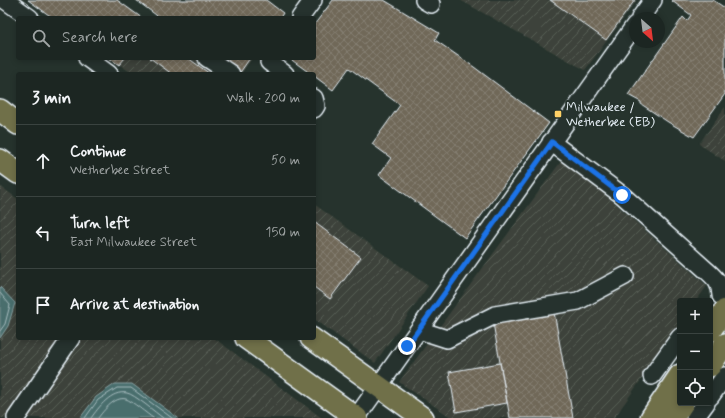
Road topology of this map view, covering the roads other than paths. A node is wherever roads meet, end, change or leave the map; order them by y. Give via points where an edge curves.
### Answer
1 (5, 0) edge
2 (313, 0) edge
3 (653, 0) edge
4 (644, 12) edge
5 (27, 16) edge
6 (301, 16) edge
7 (629, 33) edge
8 (90, 60) edge
9 (210, 60) edge
10 (266, 65) edge
11 (106, 72) edge
12 (228, 72) edge
13 (281, 72) edge
14 (0, 110) edge
15 (16, 122) edge
16 (552, 142) junction
17 (0, 160) edge
18 (16, 172) edge
19 (625, 276) dead end
20 (719, 301) edge
21 (713, 321) edge
22 (419, 330) junction
23 (70, 340) edge
24 (251, 340) edge
25 (315, 340) edge
26 (677, 341) edge
27 (725, 344) edge
28 (713, 362) edge
29 (652, 376) dead end
30 (725, 376) edge
31 (677, 379) edge
32 (378, 386) junction
33 (713, 393) edge
34 (682, 406) edge
35 (704, 406) edge
36 (16, 418) edge
37 (357, 418) edge
38 (424, 418) edge
39 (651, 418) edge
40 (673, 418) edge
41 (695, 418) edge

1 - 5 street
2 - 6 street
3 - 4 street
7 - 16 street
8 - 11 street
9 - 12 street
10 - 13 street
14 - 15 main road
16 - 20 street via 622,195 717,280 721,289
16 - 22 street
17 - 18 main road
19 - 22 street via 578,301 495,315 447,339
20 - 21 main road
22 - 32 street
23 - 36 street
24 - 37 main road
25 - 32 main road
26 - 29 street
27 - 28 main road
30 - 33 street
31 - 39 main road
32 - 37 street
32 - 38 main road
34 - 40 main road
35 - 41 street

